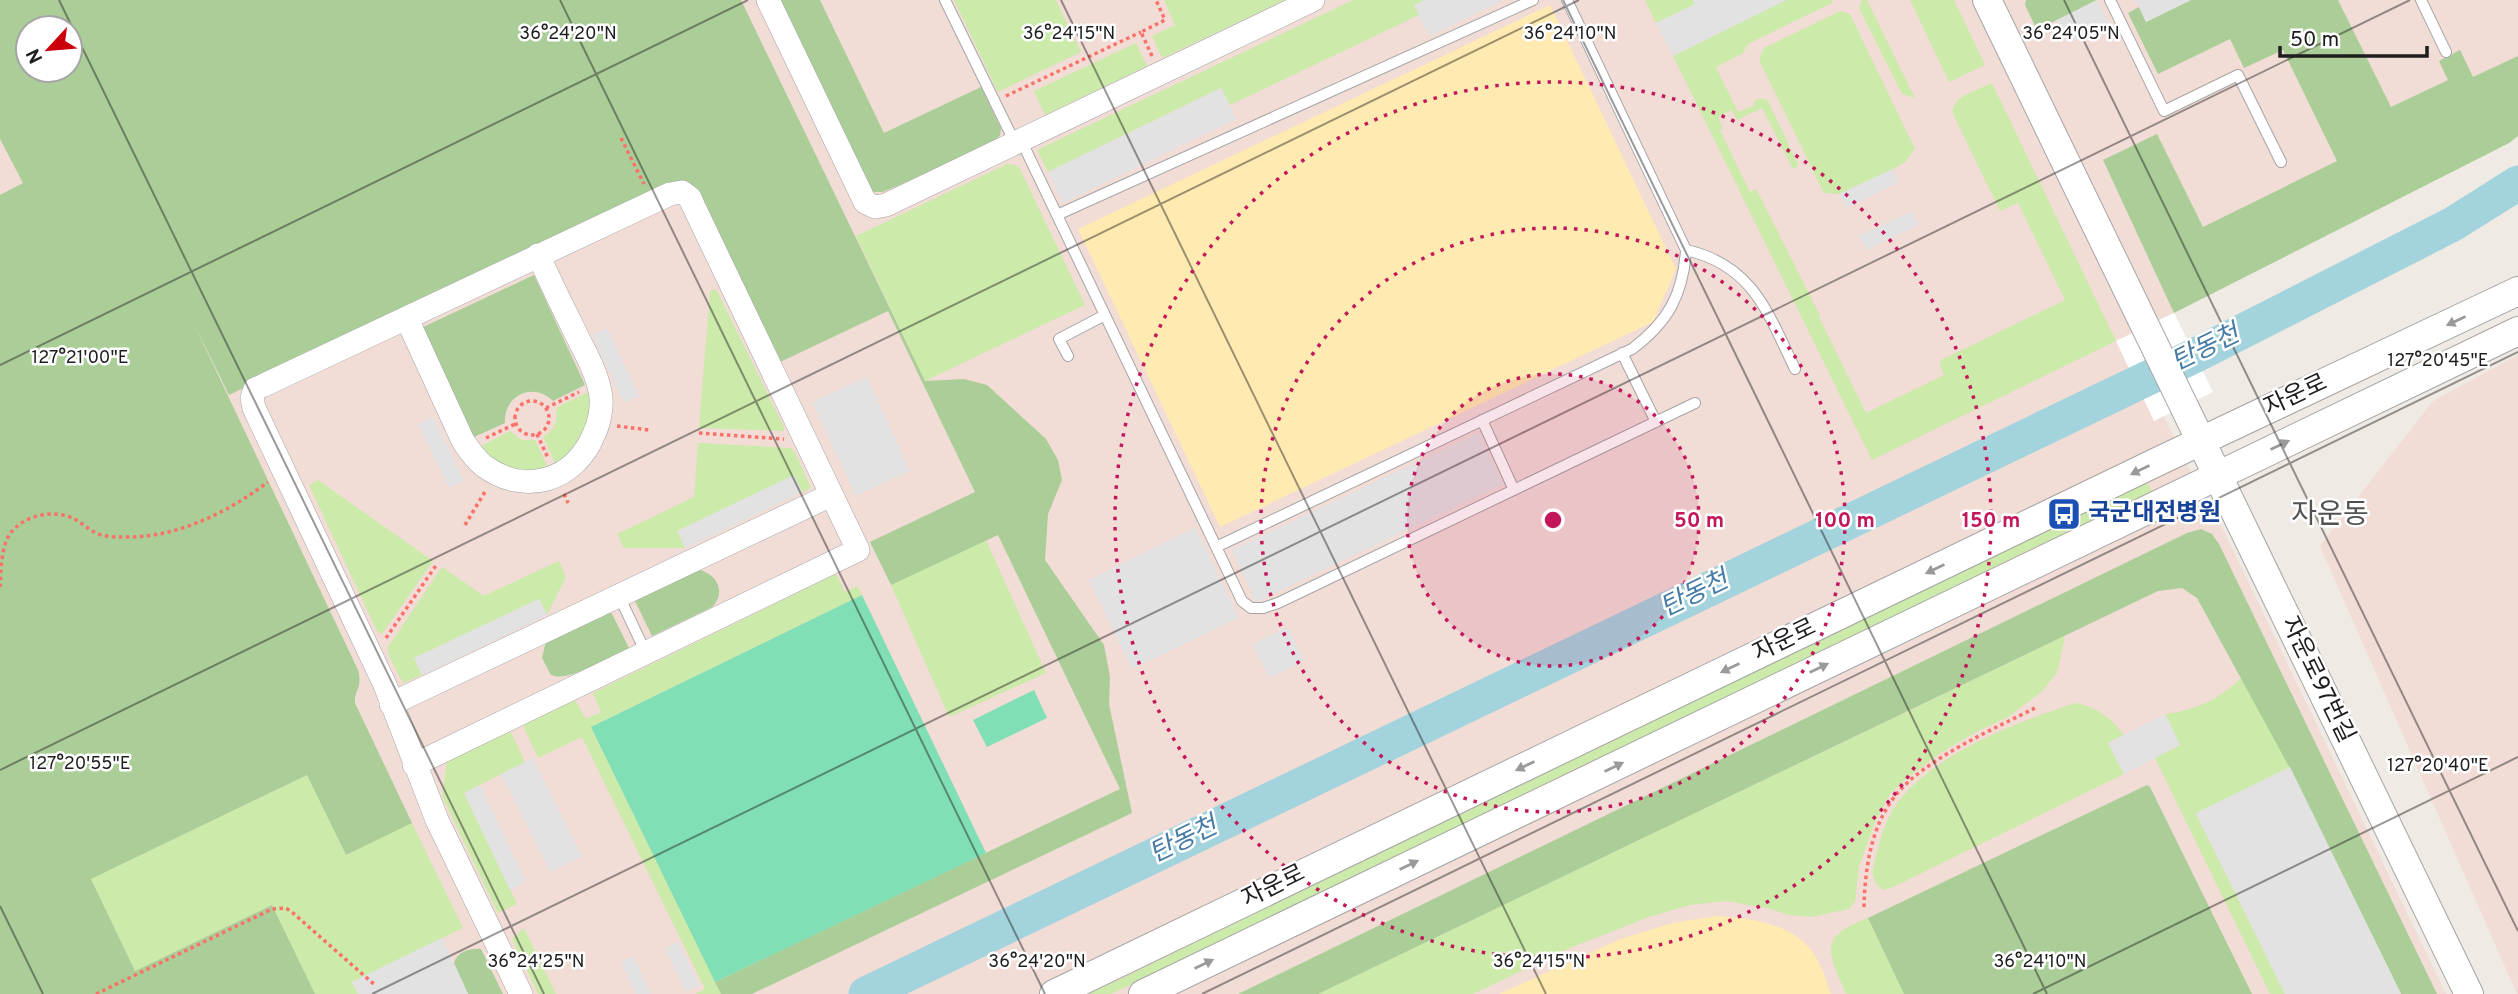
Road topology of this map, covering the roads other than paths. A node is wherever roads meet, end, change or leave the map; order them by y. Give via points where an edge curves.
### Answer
1 (768, 0) edge
2 (945, 0) edge
3 (1313, 0) edge
4 (1533, 0) edge
5 (1567, 0) edge
6 (1987, 0) edge
7 (2110, 0) edge
8 (2421, 0) edge
9 (2446, 52) dead end
10 (1018, 141) junction
11 (2281, 162) dead end
12 (1057, 215) junction
13 (1686, 250) junction
14 (538, 255) junction
15 (2518, 292) edge
16 (1105, 315) junction
17 (407, 319) junction
18 (2518, 331) edge
19 (1622, 353) junction
20 (1068, 356) dead end
21 (1795, 369) dead end
22 (1695, 403) dead end
23 (1482, 420) junction
24 (1656, 422) junction
25 (2202, 441) junction
26 (2218, 475) junction
27 (1514, 490) junction
28 (831, 495) junction
29 (1216, 547) junction
30 (619, 596) junction
31 (646, 653) junction
32 (391, 704) junction
33 (414, 765) junction
34 (521, 994) edge
35 (1054, 994) edge
36 (1143, 994) edge
37 (2469, 994) edge

1 - 10 street via 865,202 875,207 886,205
2 - 10 lane
3 - 10 street
4 - 12 lane
5 - 13 lane
6 - 25 street, 자운로97번길
7 - 11 lane via 2164,111 2238,75
8 - 9 lane
10 - 12 lane
12 - 16 lane
13 - 19 lane via 1684,274 1669,313 1645,339
13 - 21 lane via 1716,260 1747,281
14 - 17 street
14 - 17 street via 601,398 590,446 556,476 511,479 482,465 467,447
14 - 28 street via 670,194 682,192 690,198
15 -> 25 street, 자운로
16 - 20 lane via 1059,338
16 - 29 lane
17 - 32 street via 255,389 252,398
26 -> 18 street, 자운로
19 - 23 lane
19 - 24 lane
22 - 24 lane
23 - 27 lane
23 - 29 lane
24 - 27 lane
25 - 26 street, 자운로97번길
25 -> 35 street, 자운로
36 -> 26 street, 자운로
26 - 37 street, 자운로97번길
27 - 29 lane via 1263,608 1251,608 1242,601
28 - 30 street
28 - 31 street via 858,551
30 - 31 lane
30 - 32 street
31 - 33 street
32 - 33 street
33 - 34 street

